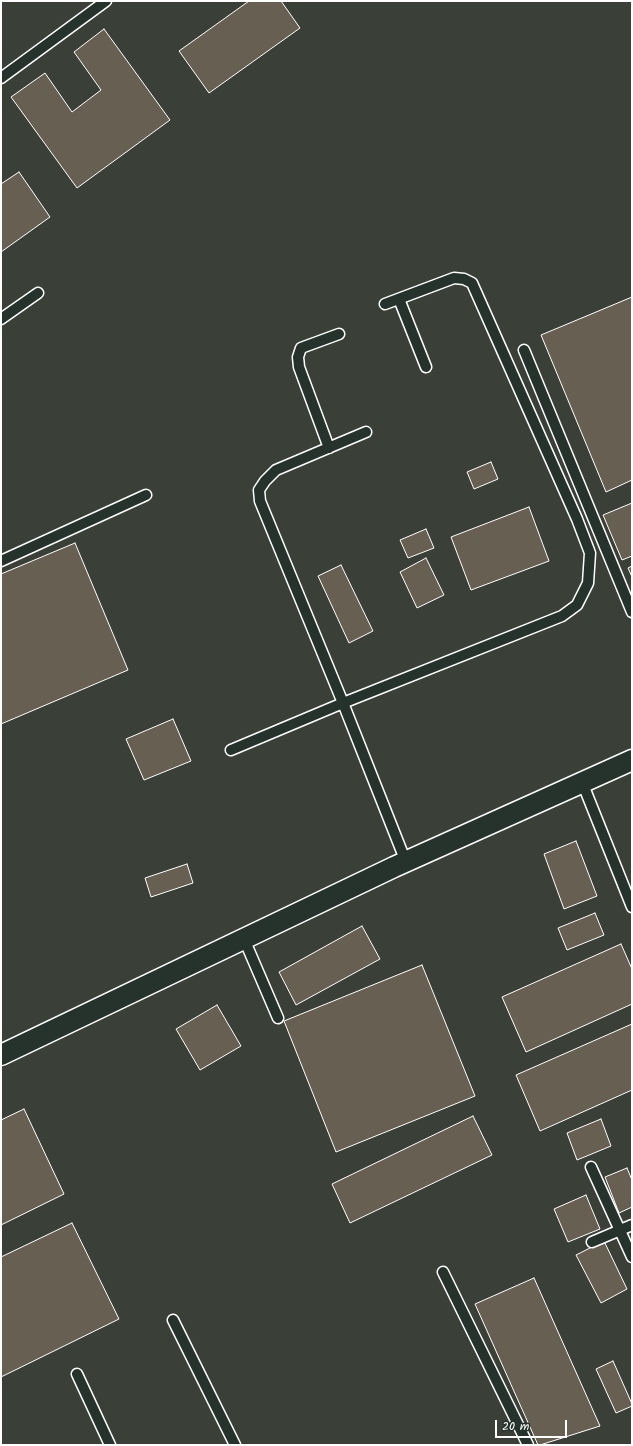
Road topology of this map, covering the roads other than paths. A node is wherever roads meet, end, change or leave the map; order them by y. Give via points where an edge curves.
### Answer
1 (106, 1) edge
2 (1, 78) edge
3 (38, 293) dead end
4 (399, 299) junction
5 (385, 304) dead end
6 (1, 319) edge
7 (340, 334) dead end
8 (524, 350) dead end
9 (426, 367) dead end
10 (366, 432) dead end
11 (329, 448) junction
12 (146, 495) dead end
13 (1, 561) edge
14 (632, 612) edge
15 (343, 703) junction
16 (231, 750) dead end
17 (632, 760) edge
18 (582, 782) junction
19 (406, 862) junction
20 (632, 907) edge
21 (244, 939) junction
22 (278, 1018) dead end
23 (1, 1055) edge
24 (591, 1167) dead end
25 (632, 1226) edge
26 (620, 1230) junction
27 (592, 1242) dead end
28 (632, 1257) edge
29 (444, 1272) dead end
30 (173, 1320) dead end
31 (77, 1374) dead end
32 (110, 1445) edge
33 (235, 1445) edge
34 (528, 1445) edge

1 - 2 lane
3 - 6 lane
4 - 5 lane
4 - 9 lane
4 - 15 lane via 454,278 472,283 578,519 590,553 588,583 577,605 562,616
7 - 11 lane via 301,348 298,357 299,367
8 - 14 lane
10 - 11 lane
11 - 15 lane via 276,470 259,490 260,501
12 - 13 lane
15 - 16 lane
15 - 19 lane
17 - 18 street
18 - 19 street
18 - 20 lane
19 - 21 street
21 - 22 lane
21 - 23 street
24 - 26 lane
25 - 26 lane
26 - 27 lane
26 - 28 lane
29 - 34 lane
30 - 33 lane
31 - 32 lane

